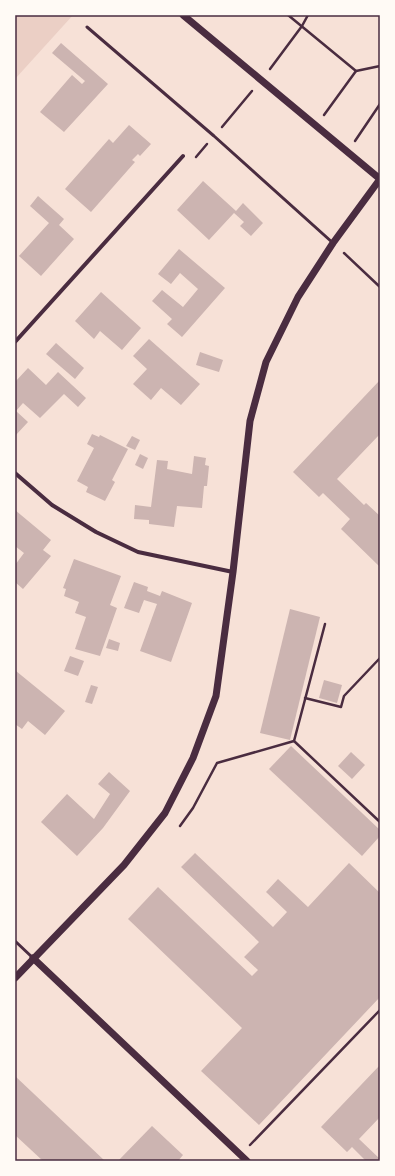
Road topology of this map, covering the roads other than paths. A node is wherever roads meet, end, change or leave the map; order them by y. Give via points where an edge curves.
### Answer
1 (184, 15) edge
2 (189, 15) edge
3 (87, 27) dead end
4 (201, 28) junction
5 (183, 156) road end
6 (380, 179) edge
7 (334, 243) junction
8 (15, 342) edge
9 (15, 473) edge
10 (233, 572) junction
11 (15, 941) edge
12 (34, 958) junction
13 (15, 978) edge
14 (247, 1161) edge

1 - 4 street
2 - 4 street
3 - 7 lane
4 - 6 street
5 - 8 street
6 - 7 street
7 - 10 street via 298,297 266,362 250,421
9 - 10 street via 52,505 96,532 138,552
10 - 12 street via 216,696 193,758 165,813 124,865
11 - 12 lane
12 - 13 street
12 - 14 street

